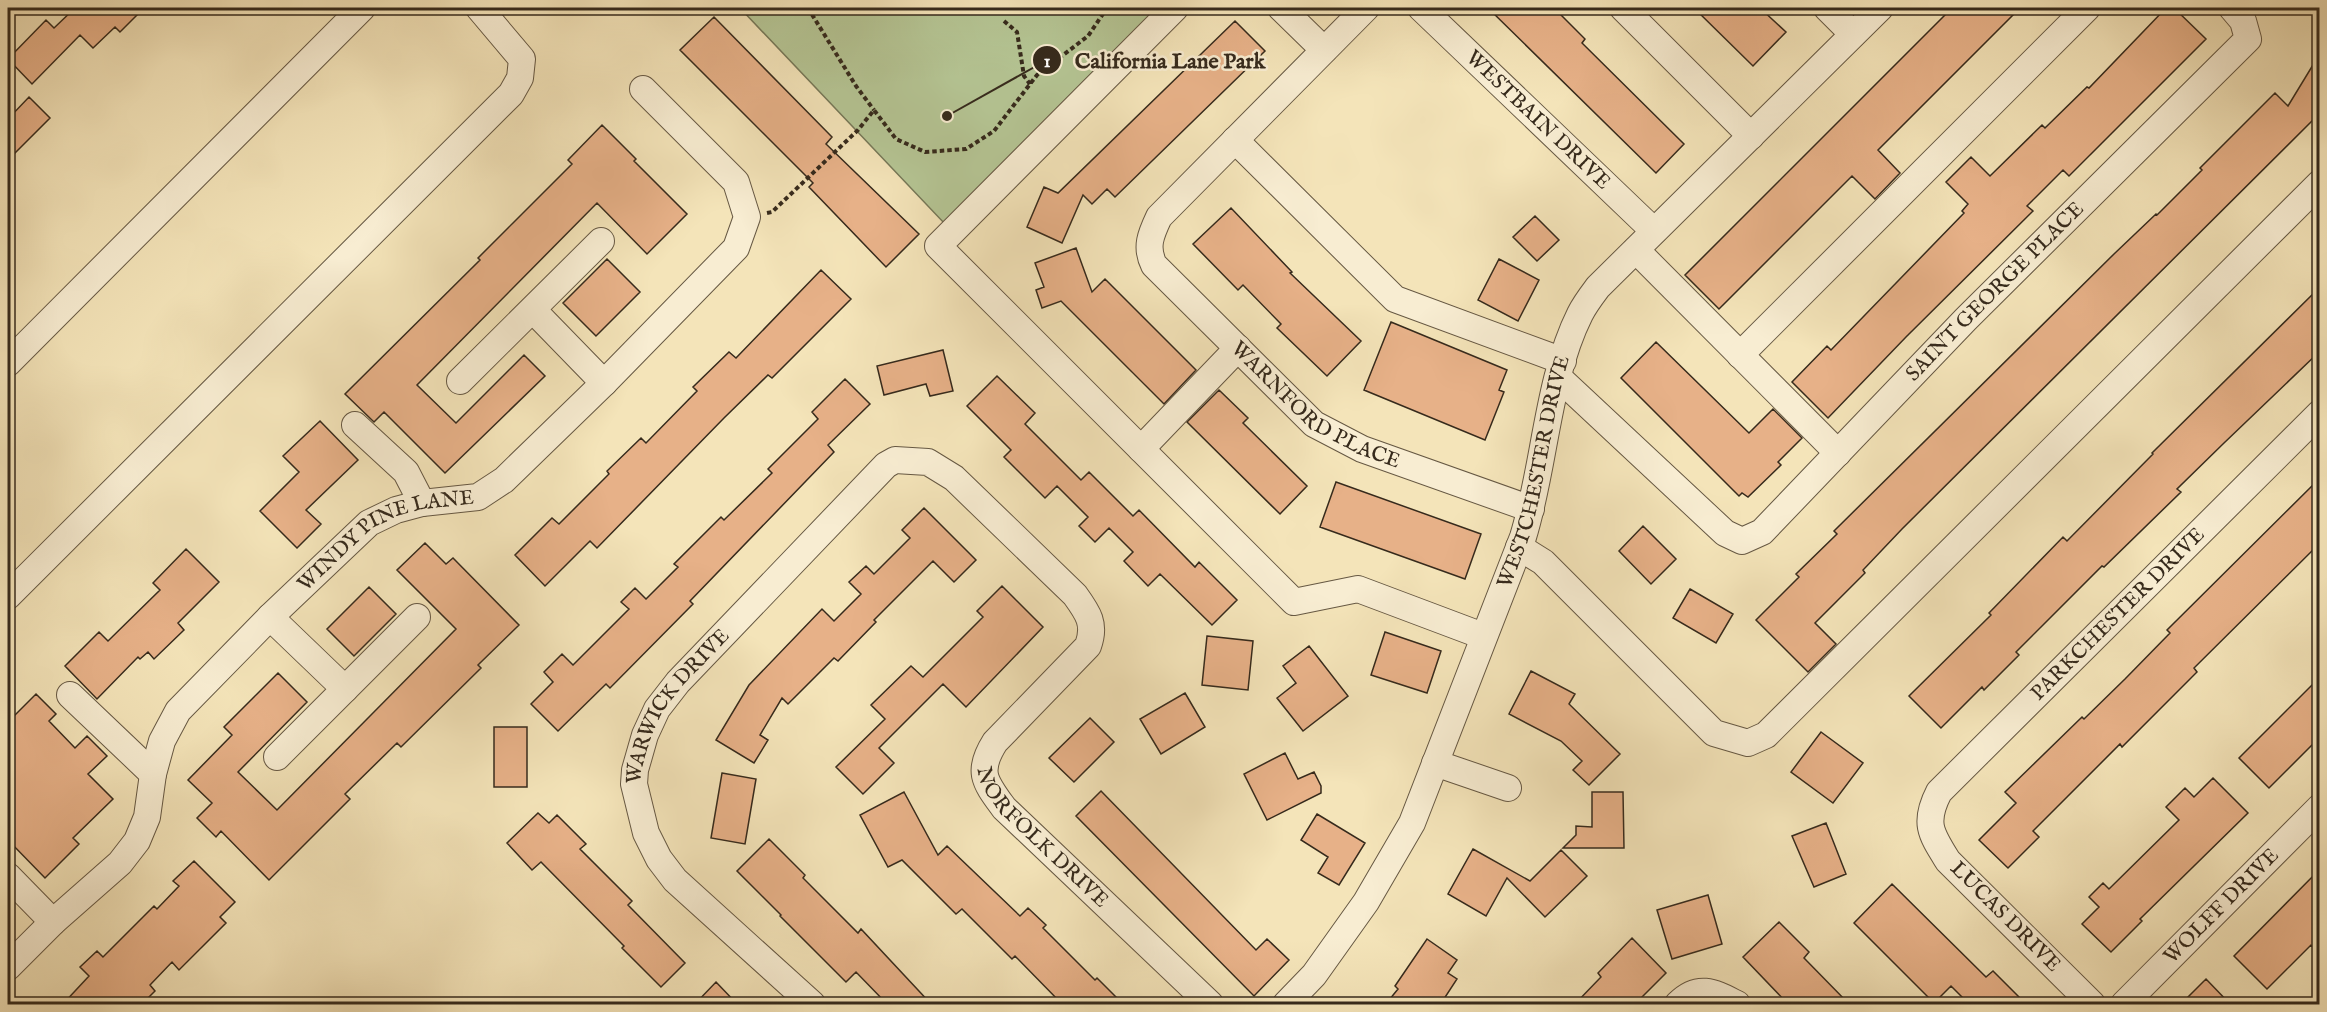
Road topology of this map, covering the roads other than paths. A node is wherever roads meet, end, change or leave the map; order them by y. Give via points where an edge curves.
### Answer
1 (362, 8) edge
2 (479, 8) edge
3 (1175, 8) edge
4 (1281, 8) edge
5 (1366, 8) edge
6 (1421, 8) edge
7 (1623, 8) edge
8 (1827, 8) edge
9 (1880, 8) edge
10 (2087, 8) edge
11 (2232, 8) edge
12 (1853, 34) junction
13 (1324, 50) junction
14 (643, 89) dead end
15 (1751, 136) junction
16 (1235, 140) junction
17 (2319, 183) edge
18 (1654, 231) junction
19 (601, 241) dead end
20 (1636, 250) junction
21 (533, 310) junction
22 (1238, 348) junction
23 (1740, 355) junction
24 (8, 363) edge
25 (1561, 369) junction
26 (460, 381) dead end
27 (604, 383) junction
28 (2319, 413) edge
29 (355, 425) dead end
30 (1141, 449) junction
31 (1838, 453) junction
32 (911, 461) joint
33 (422, 503) junction
34 (1532, 509) junction
35 (1519, 547) junction
36 (8, 596) edge
37 (270, 617) junction
38 (417, 617) dead end
39 (1483, 636) junction
40 (345, 689) junction
41 (70, 695) dead end
42 (276, 757) dead end
43 (1435, 763) junction
44 (153, 774) junction
45 (1508, 788) dead end
46 (2319, 807) edge
47 (1929, 822) joint
48 (8, 876) edge
49 (53, 922) junction
50 (8, 967) edge
51 (1681, 1002) edge
52 (812, 1005) edge
53 (1210, 1005) edge
54 (1286, 1005) edge
55 (1737, 1005) edge
56 (2091, 1005) edge
57 (2124, 1005) edge

1 - 24 street
2 - 36 street via 522,59 511,94
3 - 30 street via 938,246
4 - 13 street
5 - 13 street
6 - 18 street, WESTBAIN DRIVE
7 - 15 street
8 - 12 street
9 - 12 street, WESTCHESTER DRIVE
10 - 23 street
11 - 31 street, SAINT GEORGE PLACE via 2243,21 2248,39 1966,319
12 - 15 street, WESTCHESTER DRIVE
13 - 16 street
14 - 27 street, WINDY PINE LANE via 736,182 747,217 736,248
15 - 18 street, WESTCHESTER DRIVE
16 - 22 street, WARNFORD PLACE via 1159,217 1149,240 1154,265
16 - 25 street via 1395,299
17 - 35 street via 1766,735 1748,743 1714,733 1543,562
18 - 20 street, WESTCHESTER DRIVE
19 - 21 street
20 - 23 street
20 - 25 street, WESTCHESTER DRIVE via 1598,287 1580,313
21 - 26 street
21 - 27 street
22 - 30 street
22 - 34 street, WARNFORD PLACE via 1314,424 1362,449
23 - 31 street
25 - 31 street, SAINT GEORGE PLACE via 1725,533 1742,541 1762,532
25 - 34 street, WESTCHESTER DRIVE
27 - 33 street, WINDY PINE LANE via 504,480 478,497
28 - 47 street, PARKCHESTER DRIVE via 1939,792
29 - 33 street via 406,472
30 - 39 street via 1294,602 1358,589
32 - 52 street, WARWICK DRIVE via 895,460 886,465 678,682 657,709 635,770 634,784 646,833 659,859 675,880
32 - 53 street, NORFOLK DRIVE via 928,462 954,478 1076,595 1087,612 1092,633 1088,646 995,742 985,757 986,783 1004,808
33 - 37 street, WINDY PINE LANE via 369,523
34 - 35 street, WESTCHESTER DRIVE
35 - 39 street, WESTCHESTER DRIVE
37 - 40 street
37 - 44 street, WINDY PINE LANE via 178,711 162,741
38 - 40 street
39 - 43 street, WESTCHESTER DRIVE
40 - 42 street
41 - 44 street
43 - 45 street
43 - 54 street, WESTCHESTER DRIVE via 1412,823 1366,902 1314,975
44 - 49 street, WINDY PINE LANE via 147,817 137,841 120,863
46 - 57 street, WOLFF DRIVE
47 - 56 street, LUCAS DRIVE via 1948,861
48 - 49 street
49 - 50 street, WINDY PINE LANE
51 - 55 street via 1699,991 1713,992

